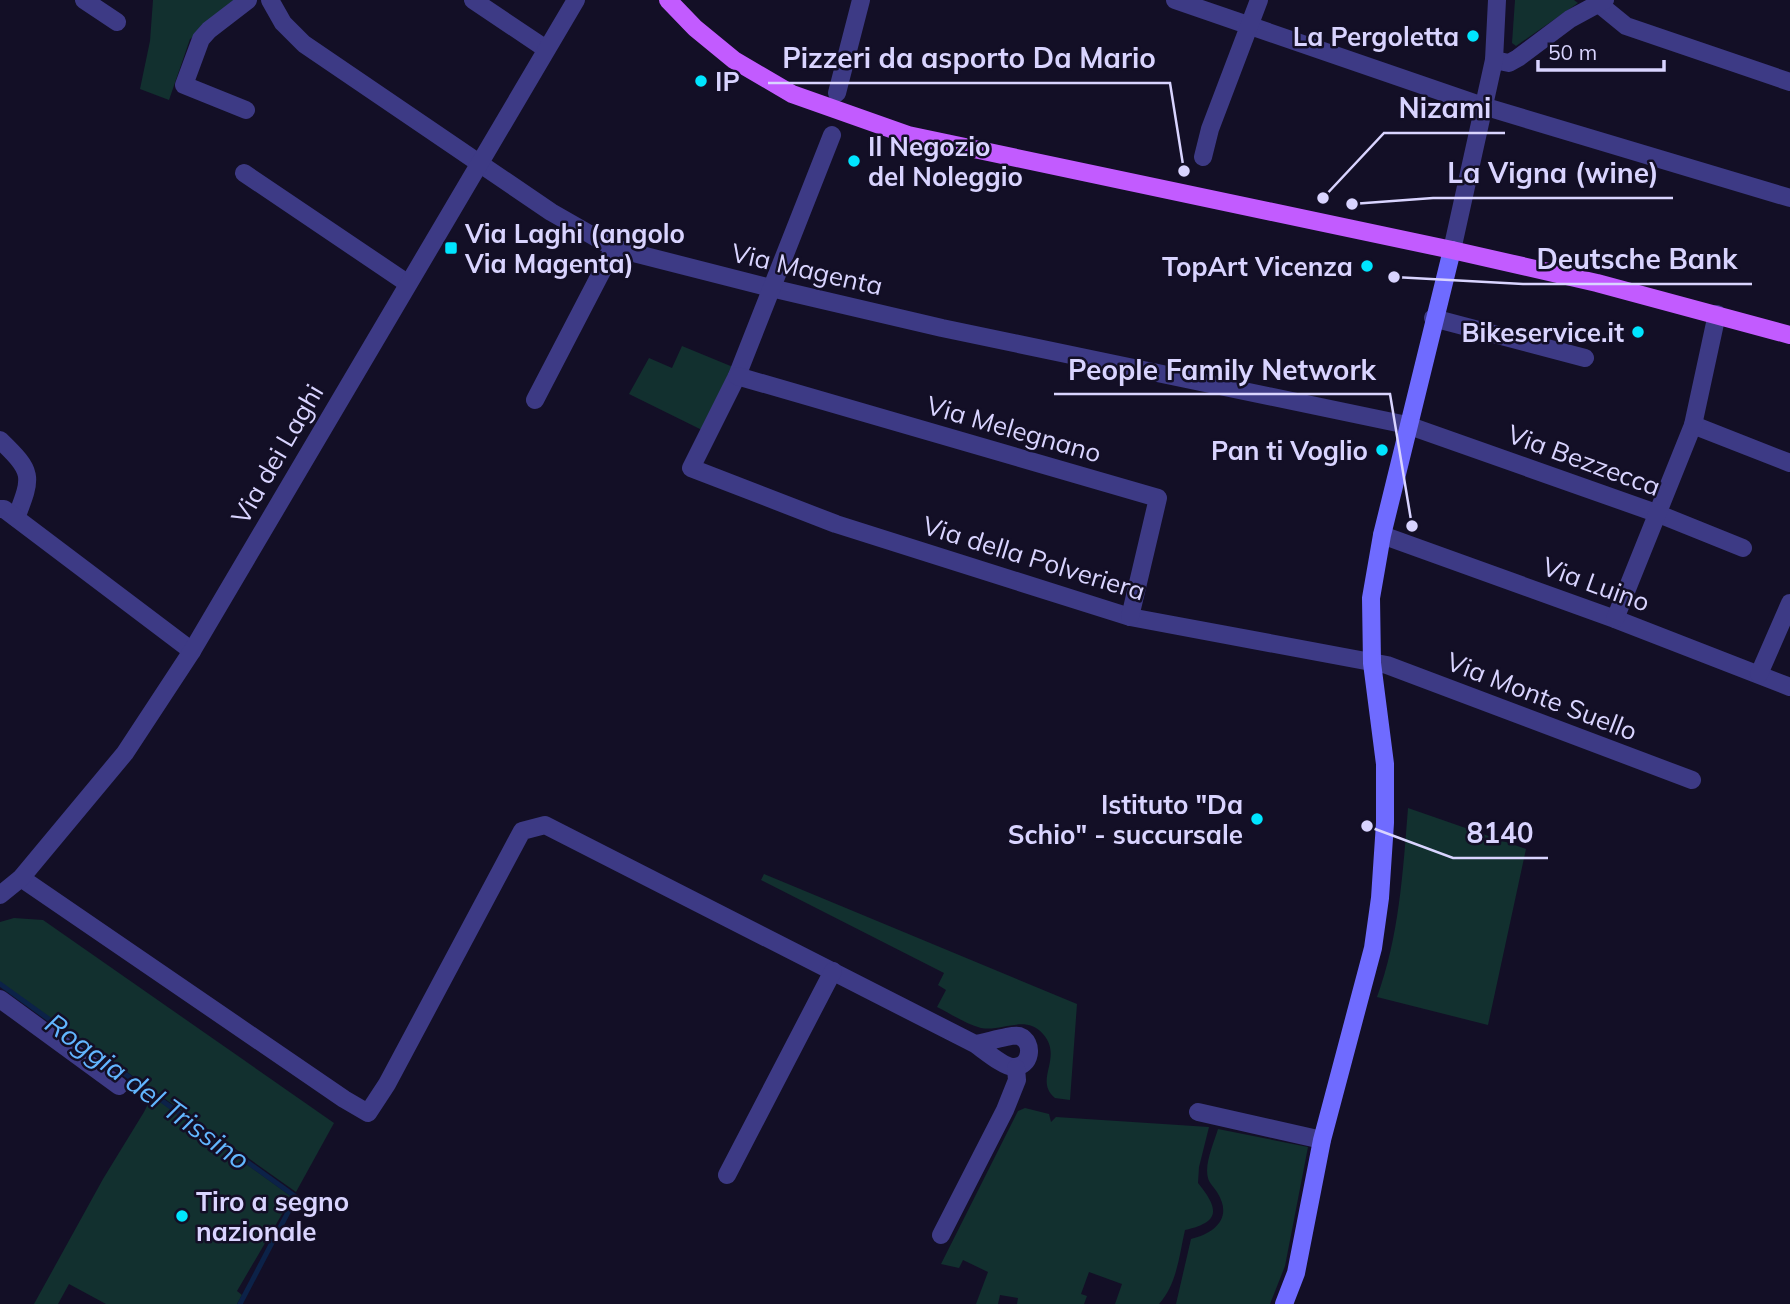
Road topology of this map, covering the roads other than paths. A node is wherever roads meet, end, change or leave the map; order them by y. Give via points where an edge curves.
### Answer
1 (84, 0) edge
2 (248, 0) edge
3 (270, 0) edge
4 (473, 0) edge
5 (576, 0) edge
6 (668, 0) edge
7 (861, 0) edge
8 (1175, 0) edge
9 (1259, 0) edge
10 (1497, 0) edge
11 (1602, 2) edge
12 (117, 22) dead end
13 (1249, 26) junction
14 (546, 49) junction
15 (1494, 60) junction
16 (1790, 82) edge
17 (837, 93) dead end
18 (1483, 106) junction
19 (246, 110) dead end
20 (832, 135) dead end
21 (1203, 157) dead end
22 (479, 162) junction
23 (244, 173) dead end
24 (1790, 198) edge
25 (614, 248) junction
26 (1451, 250) junction
27 (407, 283) junction
28 (771, 288) junction
29 (1717, 314) junction
30 (1433, 318) junction
31 (1790, 335) edge
32 (1585, 358) dead end
33 (737, 376) junction
34 (534, 400) dead end
35 (1407, 425) junction
36 (1693, 425) junction
37 (0, 440) edge
38 (1790, 463) edge
39 (8, 513) edge
40 (1656, 513) junction
41 (1382, 535) junction
42 (1743, 548) dead end
43 (1790, 603) edge
44 (1130, 617) junction
45 (1615, 619) junction
46 (192, 651) junction
47 (1372, 663) junction
48 (1759, 674) junction
49 (1790, 687) edge
50 (1692, 780) dead end
51 (21, 878) junction
52 (0, 895) edge
53 (833, 971) junction
54 (0, 999) edge
55 (975, 1044) junction
56 (1016, 1068) junction
57 (119, 1086) dead end
58 (1198, 1112) dead end
59 (1322, 1140) junction
60 (727, 1175) dead end
61 (941, 1235) dead end
62 (1284, 1304) edge

1 - 12 street
2 - 19 street via 201,39 184,85
3 - 22 street, Via Magenta via 283,23 304,44
4 - 14 street
5 - 14 street, Via dei Laghi
6 - 26 main road via 734,60 783,89 908,135
7 - 17 street
8 - 13 street
9 - 13 street
10 - 15 street
11 - 15 street via 1509,63
11 - 16 street via 1626,26
13 - 18 street
13 - 21 street
14 - 22 street, Via dei Laghi
15 - 18 street
18 - 24 street
18 - 26 street
20 - 28 street
22 - 25 street, Via Magenta
22 - 27 street, Via dei Laghi
23 - 27 street
25 - 28 street, Via Magenta
25 - 34 street
26 - 29 main road
26 - 30 main road
27 - 46 street, Via dei Laghi
28 - 33 street
28 - 35 street, Via Magenta
29 - 31 main road
29 - 36 street
30 - 32 street
30 - 35 main road
33 - 44 street, Via Melegnano via 1158,498
33 - 44 street, Via della Polveriera via 691,468 836,524
35 - 40 street, Via Bezzecca
35 - 41 main road
36 - 38 street
36 - 40 street
37 - 39 street via 28,472 23,500
39 - 46 street
40 - 42 street, Via Bezzecca
40 - 45 street
41 - 45 street, Via Luino
41 - 47 main road via 1371,598
43 - 48 street
44 - 47 street, Via della Polveriera
45 - 48 street, Via Luino
46 - 51 street, Via dei Laghi via 125,753
47 - 50 street, Via Monte Suello
47 - 59 main road via 1384,764 1380,898 1374,948
48 - 49 street, Via Luino
51 - 52 street, Via dei Laghi
51 - 53 street via 368,1113 522,831 545,825
53 - 55 street
53 - 60 street
54 - 57 street
55 - 56 street
55 - 56 street via 1019,1036 1030,1049 1024,1064
56 - 61 street via 1017,1080 1005,1110
58 - 59 street
59 - 62 main road via 1296,1273

